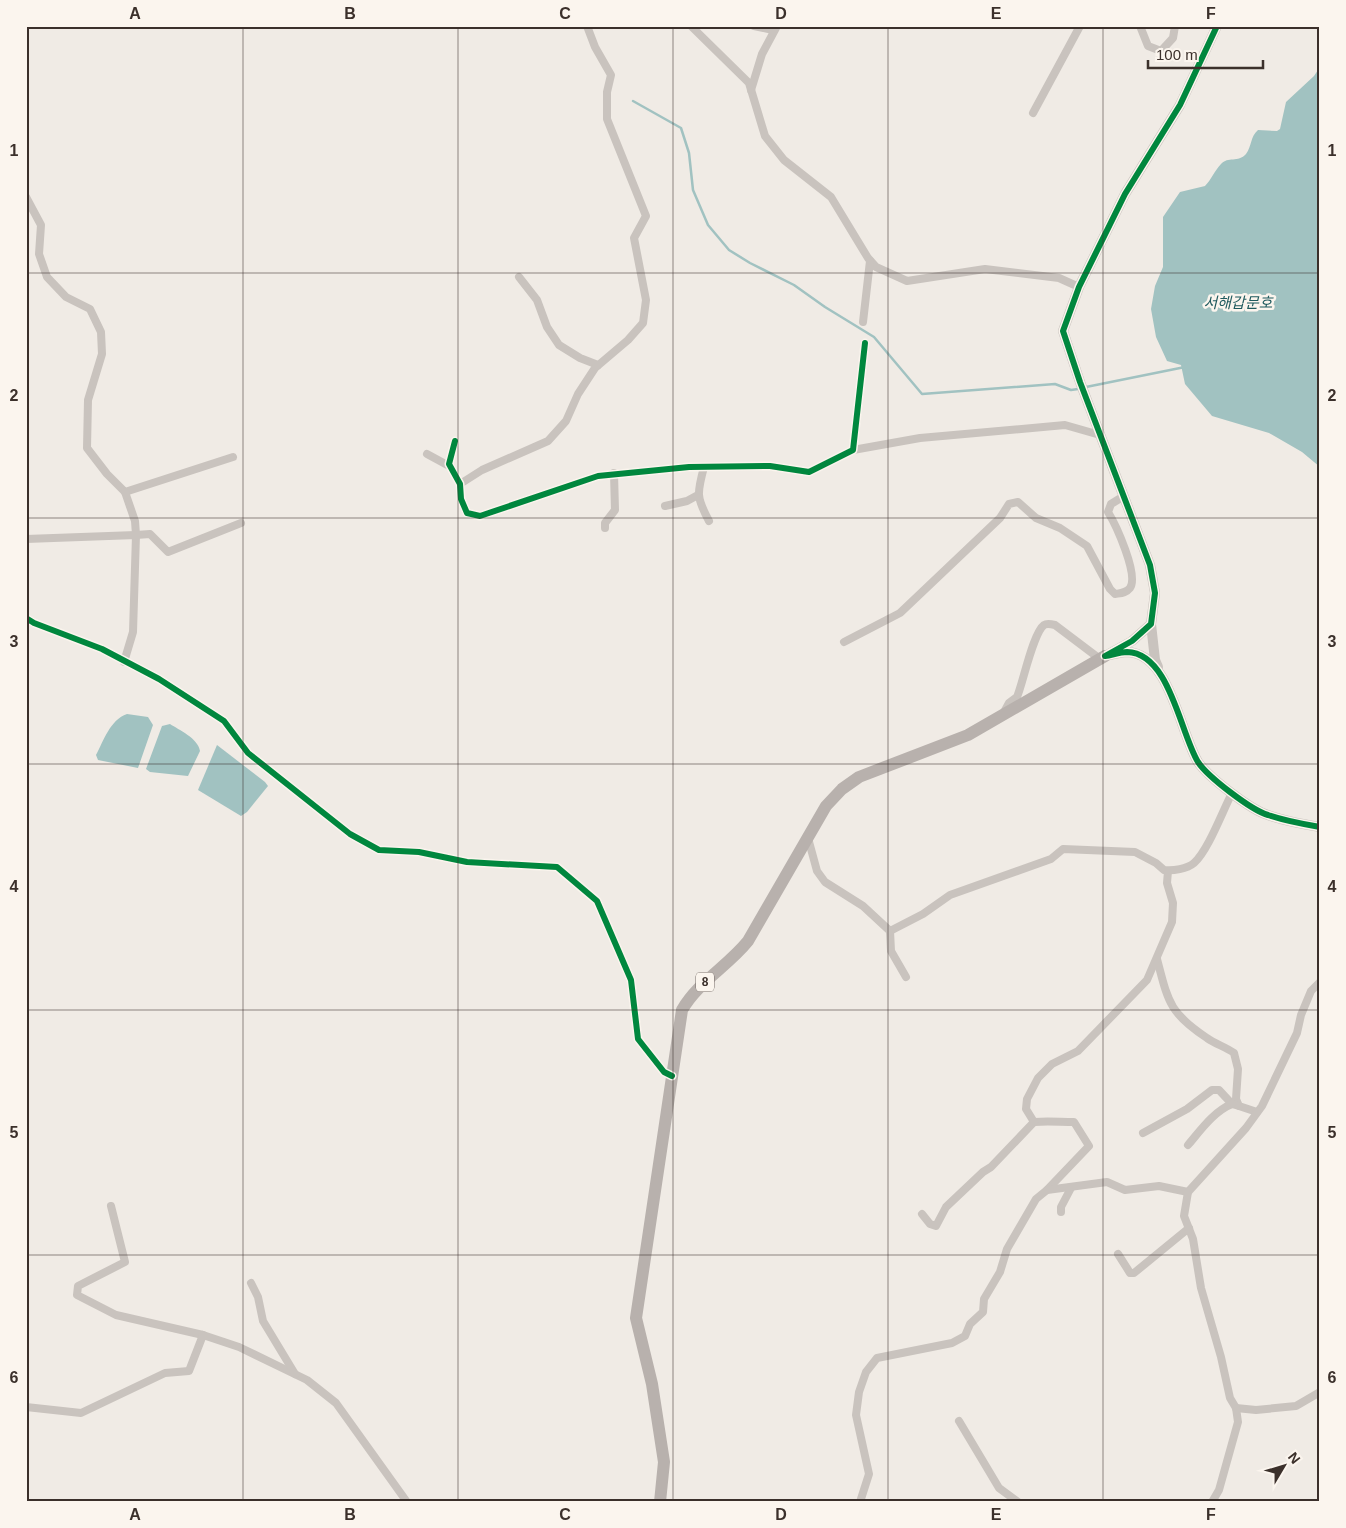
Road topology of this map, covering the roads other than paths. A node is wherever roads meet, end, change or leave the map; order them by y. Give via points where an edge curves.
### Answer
1 (587, 26) edge
2 (691, 26) edge
3 (754, 26) edge
4 (1080, 26) edge
5 (1140, 26) edge
6 (1175, 26) edge
7 (1217, 26) edge
8 (775, 28) edge
9 (751, 90) junction
10 (1033, 113) dead end
11 (26, 197) edge
12 (870, 261) junction
13 (519, 278) dead end
14 (1079, 287) junction
15 (864, 322) dead end
16 (865, 343) dead end
17 (598, 365) junction
18 (1100, 436) junction
19 (455, 441) dead end
20 (853, 450) junction
21 (427, 454) dead end
22 (233, 457) dead end
23 (451, 466) junction
24 (704, 467) junction
25 (614, 474) junction
26 (460, 484) junction
27 (125, 492) junction
28 (698, 495) junction
29 (1124, 496) junction
30 (665, 506) dead end
31 (709, 521) dead end
32 (241, 522) dead end
33 (605, 528) dead end
34 (136, 535) junction
35 (26, 539) edge
36 (26, 618) edge
37 (1151, 624) junction
38 (844, 642) dead end
39 (1102, 657) junction
40 (124, 662) junction
41 (1158, 668) junction
42 (1002, 716) junction
43 (1232, 793) junction
44 (1320, 827) edge
45 (808, 838) junction
46 (1168, 870) junction
47 (890, 931) junction
48 (1157, 959) junction
49 (906, 977) dead end
50 (1320, 982) edge
51 (672, 1076) junction
52 (1235, 1105) junction
53 (1257, 1112) junction
54 (1034, 1122) junction
55 (1142, 1132) dead end
56 (1188, 1145) dead end
57 (1071, 1188) junction
58 (1047, 1190) junction
59 (1188, 1192) junction
60 (111, 1206) dead end
61 (1061, 1212) dead end
62 (922, 1214) dead end
63 (1189, 1228) junction
64 (1118, 1254) dead end
65 (251, 1284) dead end
66 (203, 1335) junction
67 (294, 1374) junction
68 (1320, 1392) edge
69 (26, 1408) edge
70 (1236, 1408) junction
71 (959, 1421) dead end
72 (407, 1502) edge
73 (660, 1502) edge
74 (860, 1502) edge
75 (1018, 1502) edge
76 (1212, 1502) edge

1 - 17 street via 611,75 607,119 646,216 634,238 646,300 643,323
2 - 9 street via 749,83
3 - 8 street
4 - 10 street
5 - 6 street via 1148,46 1161,51 1173,38
7 - 14 street via 1180,105 1126,194
8 - 9 street via 762,54
9 - 12 street via 765,136 784,160 831,197
11 - 27 street via 41,225 39,254 46,277 66,297 90,309 101,332 102,354 88,400 87,448 106,474
12 - 14 street via 907,281 985,269 1060,278
12 - 15 street
13 - 17 street via 537,300 547,327 559,345
14 - 18 street via 1063,331
16 - 20 street
17 - 26 street via 578,394 566,421 548,441 482,470
18 - 20 street via 1065,425 1046,426 920,438
18 - 29 street
19 - 23 street
20 - 24 street via 809,472 770,466
21 - 23 street
22 - 27 street
23 - 26 street
24 - 25 street via 645,469
24 - 28 street
25 - 26 street via 598,476 480,516 467,513 461,499
25 - 33 street via 615,510 605,522
27 - 34 street via 135,521
28 - 30 street via 688,501
28 - 31 street
29 - 37 street via 1150,565 1155,593
29 - 38 street via 1111,504 1108,512 1122,540 1132,578 1131,587 1126,592 1115,594 1110,589 1087,546 1036,518 1018,502 1009,504 1000,518 900,613
32 - 34 street via 168,552 150,534
34 - 35 street
34 - 40 street via 133,632
36 - 40 street via 34,624 102,649
37 - 39 street via 1132,641
37 - 41 street
39 - 41 street via 1128,652
39 - 42 main road, 8
39 - 42 street via 1055,625 1043,626 1036,637 1017,697 1009,703
40 - 51 street via 159,679 224,721 248,752 350,834 379,850 419,852 467,862 557,867 597,901 631,980 638,1039 664,1072
41 - 43 street via 1198,763
42 - 45 main road, 8 via 968,735 859,777 826,806
43 - 44 street via 1265,815
43 - 46 street via 1198,859 1186,868
45 - 47 street via 817,871 826,882 862,906
45 - 51 main road, 8 via 748,941 736,956 689,997 682,1010
46 - 47 street via 1135,852 1063,849 1051,859 950,895
46 - 48 street via 1172,922
47 - 49 street via 892,951
48 - 52 street via 1167,999 1180,1018 1234,1053 1238,1069
48 - 54 street via 1141,988 1078,1051 1052,1064 1038,1078 1026,1099 1026,1109
50 - 53 street via 1311,991 1293,1041
51 - 73 main road, 8 via 636,1318 652,1384 664,1462
52 - 53 street
52 - 55 street via 1219,1090 1212,1090 1187,1109
52 - 56 street via 1225,1107
53 - 59 street
54 - 58 street via 1074,1122 1089,1146
54 - 62 street via 990,1168 946,1207 936,1226
57 - 58 street
57 - 59 street via 1078,1184 1107,1182 1125,1190 1159,1186
57 - 61 street
58 - 74 street via 1036,1199 1007,1249 1000,1272 984,1299 983,1312 970,1324 965,1336 952,1343 877,1358 866,1372 856,1415 869,1474
59 - 63 street via 1184,1216
60 - 66 street via 125,1262 78,1286 77,1295 116,1315
63 - 64 street via 1134,1273 1130,1273
63 - 70 street via 1201,1288 1230,1398
65 - 67 street via 258,1297 263,1321
66 - 67 street via 239,1347
66 - 69 street via 189,1371 165,1373 80,1413
67 - 72 street via 336,1403
68 - 70 street via 1296,1406 1256,1410
70 - 76 street via 1238,1422 1228,1462
71 - 75 street via 999,1488

